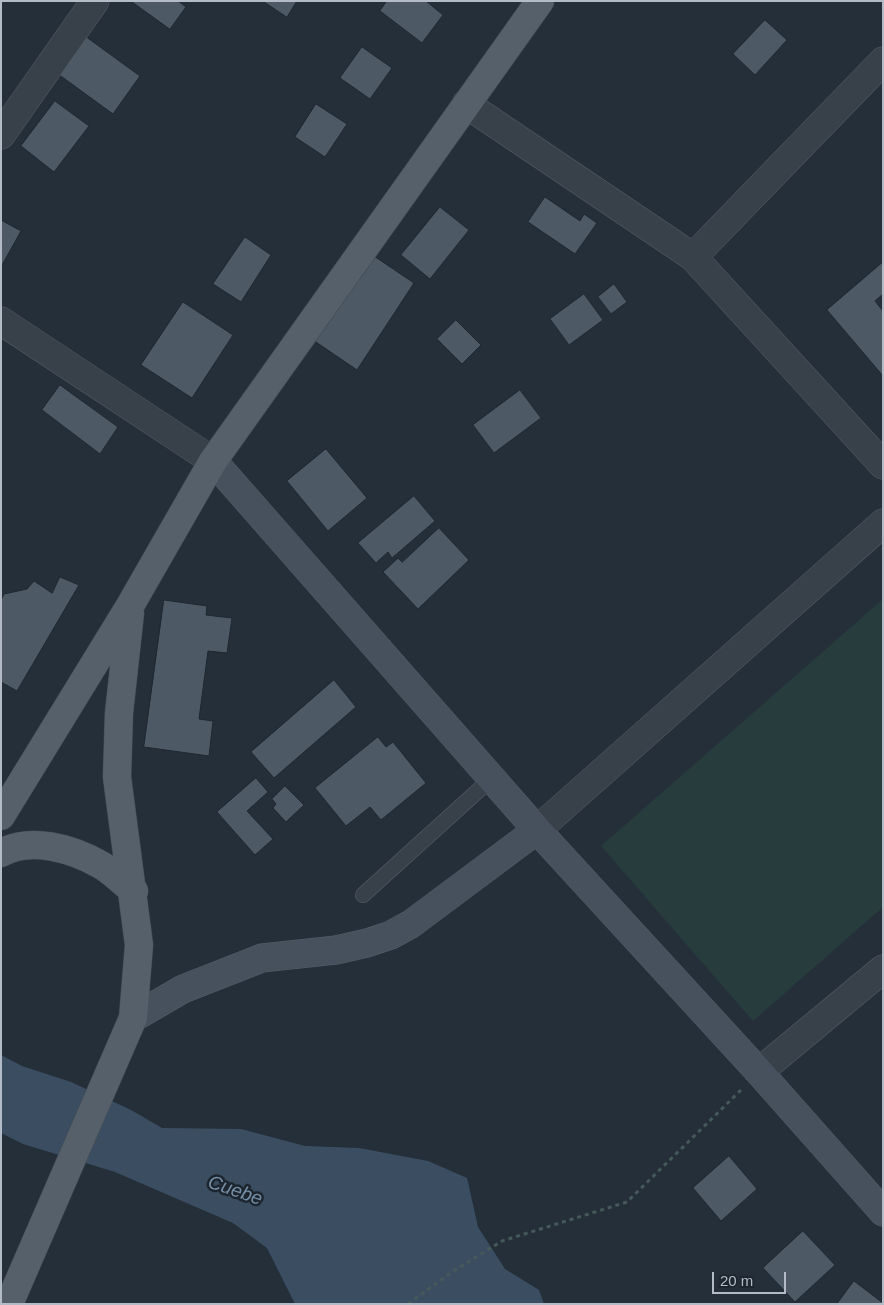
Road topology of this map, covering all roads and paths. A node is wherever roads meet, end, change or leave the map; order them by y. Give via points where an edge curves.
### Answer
1 (95, 1) edge
2 (540, 1) edge
3 (883, 61) edge
4 (466, 104) junction
5 (1, 135) edge
6 (693, 257) junction
7 (1, 321) edge
8 (213, 461) junction
9 (883, 465) edge
10 (883, 523) edge
11 (131, 604) junction
12 (491, 779) junction
13 (1, 816) edge
14 (536, 830) junction
15 (1, 852) edge
16 (134, 891) junction
17 (363, 895) dead end
18 (883, 969) edge
19 (133, 1018) junction
20 (759, 1072) junction
21 (883, 1212) edge
22 (9, 1304) edge
23 (408, 1304) edge

1 - 5 street
2 - 4 main road
3 - 6 street
4 - 6 street
4 - 8 main road
6 - 9 street
7 - 8 street
8 - 11 main road
8 - 12 main road
10 - 14 street
11 - 13 main road
11 - 16 main road via 119,712 117,777
12 - 14 main road
12 - 17 lane
14 - 19 main road via 411,924 391,935 336,950 262,958 184,989
14 - 20 main road
15 - 16 main road via 12,847 42,845 72,851 102,865
16 - 19 main road via 139,944
18 - 20 street
19 - 22 main road
20 - 21 main road
20 - 23 path via 627,1202 502,1241

